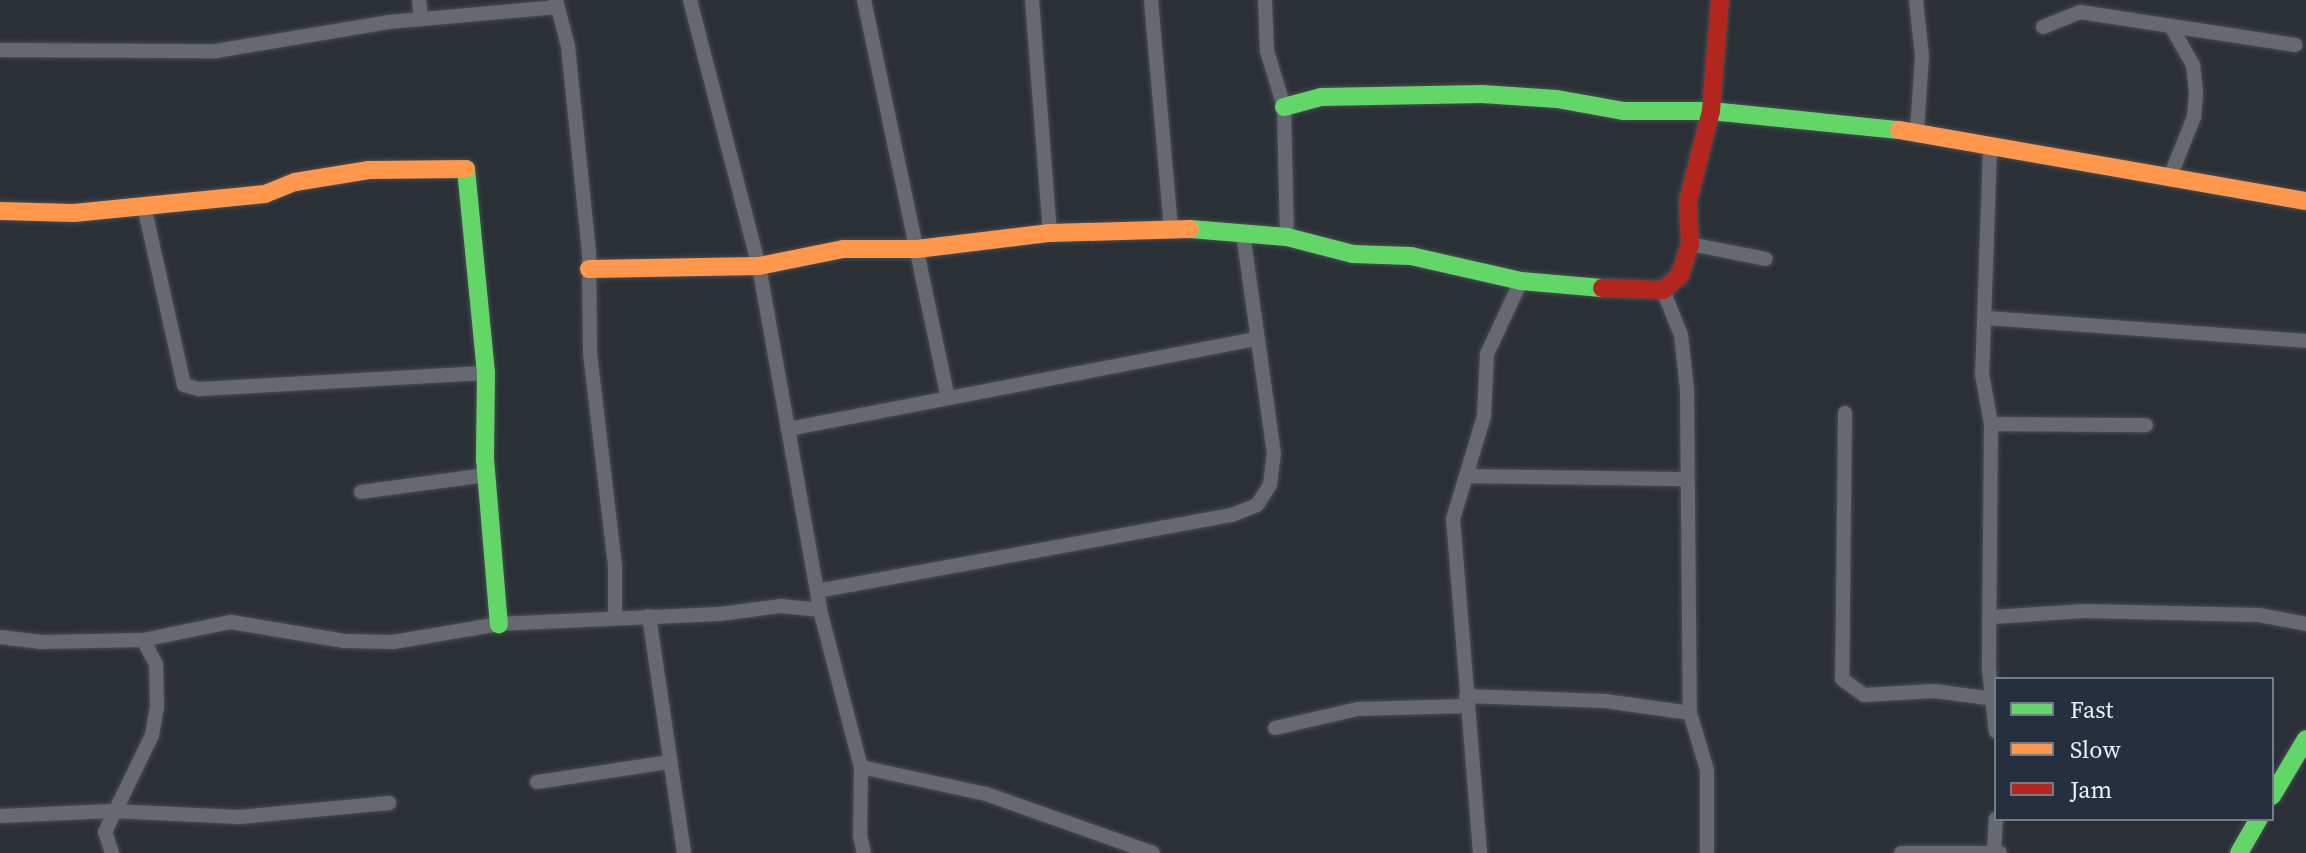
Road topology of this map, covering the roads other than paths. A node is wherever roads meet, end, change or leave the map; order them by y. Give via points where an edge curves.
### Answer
1 (419, 0) edge
2 (690, 0) edge
3 (864, 0) edge
4 (1032, 0) edge
5 (1151, 0) edge
6 (1265, 0) edge
7 (1720, 0) edge
8 (1916, 0) edge
9 (556, 4) edge
10 (421, 18) junction
11 (2043, 27) dead end
12 (2172, 28) junction
13 (2295, 45) dead end
14 (0, 50) edge
15 (1284, 107) junction
16 (1711, 111) junction
17 (1917, 132) junction
18 (1990, 149) junction
19 (2170, 177) junction
20 (2306, 201) edge
21 (144, 206) junction
22 (0, 211) edge
23 (1171, 227) junction
24 (1050, 233) junction
25 (1243, 233) junction
26 (1287, 237) junction
27 (1690, 244) junction
28 (917, 249) junction
29 (1766, 259) dead end
30 (759, 266) junction
31 (589, 269) junction
32 (1521, 281) junction
33 (1663, 290) junction
34 (1987, 318) junction
35 (1257, 339) junction
36 (2306, 341) edge
37 (486, 373) junction
38 (948, 398) junction
39 (1845, 413) dead end
40 (1991, 424) junction
41 (2146, 425) dead end
42 (788, 429) junction
43 (487, 475) junction
44 (1467, 476) junction
45 (1687, 479) junction
46 (361, 492) dead end
47 (817, 591) junction
48 (820, 610) junction
49 (649, 616) junction
50 (1993, 617) junction
51 (615, 618) junction
52 (499, 624) junction
53 (2306, 624) edge
54 (0, 637) edge
55 (143, 640) junction
56 (1994, 699) joint
57 (1467, 701) junction
58 (1690, 713) junction
59 (1275, 728) dead end
60 (2306, 739) edge
61 (670, 762) junction
62 (861, 767) junction
63 (537, 782) dead end
64 (2274, 793) edge
65 (389, 803) dead end
66 (112, 811) junction
67 (0, 816) edge
68 (1996, 821) edge
69 (2258, 821) edge
70 (112, 853) edge
71 (684, 853) edge
72 (864, 853) edge
73 (1153, 853) edge
74 (1480, 853) edge
75 (1707, 853) edge
76 (1901, 853) edge
77 (1996, 853) edge
78 (2239, 853) edge

1 - 10 street
2 - 30 street
3 - 28 street
4 - 24 street
5 - 23 street
6 - 15 street via 1267,51
7 - 16 street
8 - 17 street via 1922,56
9 - 10 street
9 - 31 street via 568,46
10 - 14 street via 216,51
11 - 12 street via 2080,12
12 - 13 street
12 - 19 street via 2193,65 2196,92 2194,117
15 - 16 street via 1321,97 1482,94 1557,99 1623,111
15 - 26 street
16 - 17 street
16 - 27 street via 1688,201
17 - 18 street
18 - 19 street
18 - 34 street
19 - 20 street
21 - 22 street via 74,213
21 - 37 street via 184,385 199,389
21 - 37 street via 265,194 295,182 369,170 469,170
23 - 24 street
23 - 25 street
24 - 28 street
25 - 26 street
25 - 35 street
26 - 32 street via 1353,254 1411,256
27 - 29 street
27 - 33 street via 1680,275
28 - 30 street via 843,249
28 - 38 street
30 - 31 street
30 - 42 street
31 - 51 street via 590,353 615,565
32 - 33 street
32 - 44 street via 1487,354 1484,416
33 - 45 street via 1681,335
34 - 36 street
34 - 40 street via 1982,374
35 - 38 street
35 - 47 street via 1274,454 1270,485 1257,505 1232,515
37 - 43 street
38 - 42 street
39 - 56 street via 1842,679 1864,695 1934,691
40 - 41 street
40 - 50 street
42 - 47 street
43 - 46 street
43 - 52 street
44 - 45 street
44 - 57 street via 1453,519
45 - 58 street
47 - 48 street
48 - 49 street via 781,606
48 - 62 street
49 - 51 street
49 - 61 street
50 - 53 street via 2085,611 2259,615
50 - 56 street via 1989,670
51 - 52 street
52 - 55 street via 393,642 329,639 231,622
54 - 55 street via 41,642
55 - 66 street via 156,664 152,735
57 - 58 street via 1605,701
57 - 59 street via 1358,709
57 - 74 street
58 - 75 street via 1707,770
60 - 64 street
61 - 63 street
61 - 71 street
62 - 72 street
62 - 73 street via 986,794
65 - 66 street via 239,817
66 - 67 street
66 - 70 street via 105,832
68 - 77 street
69 - 78 street
76 - 77 street

